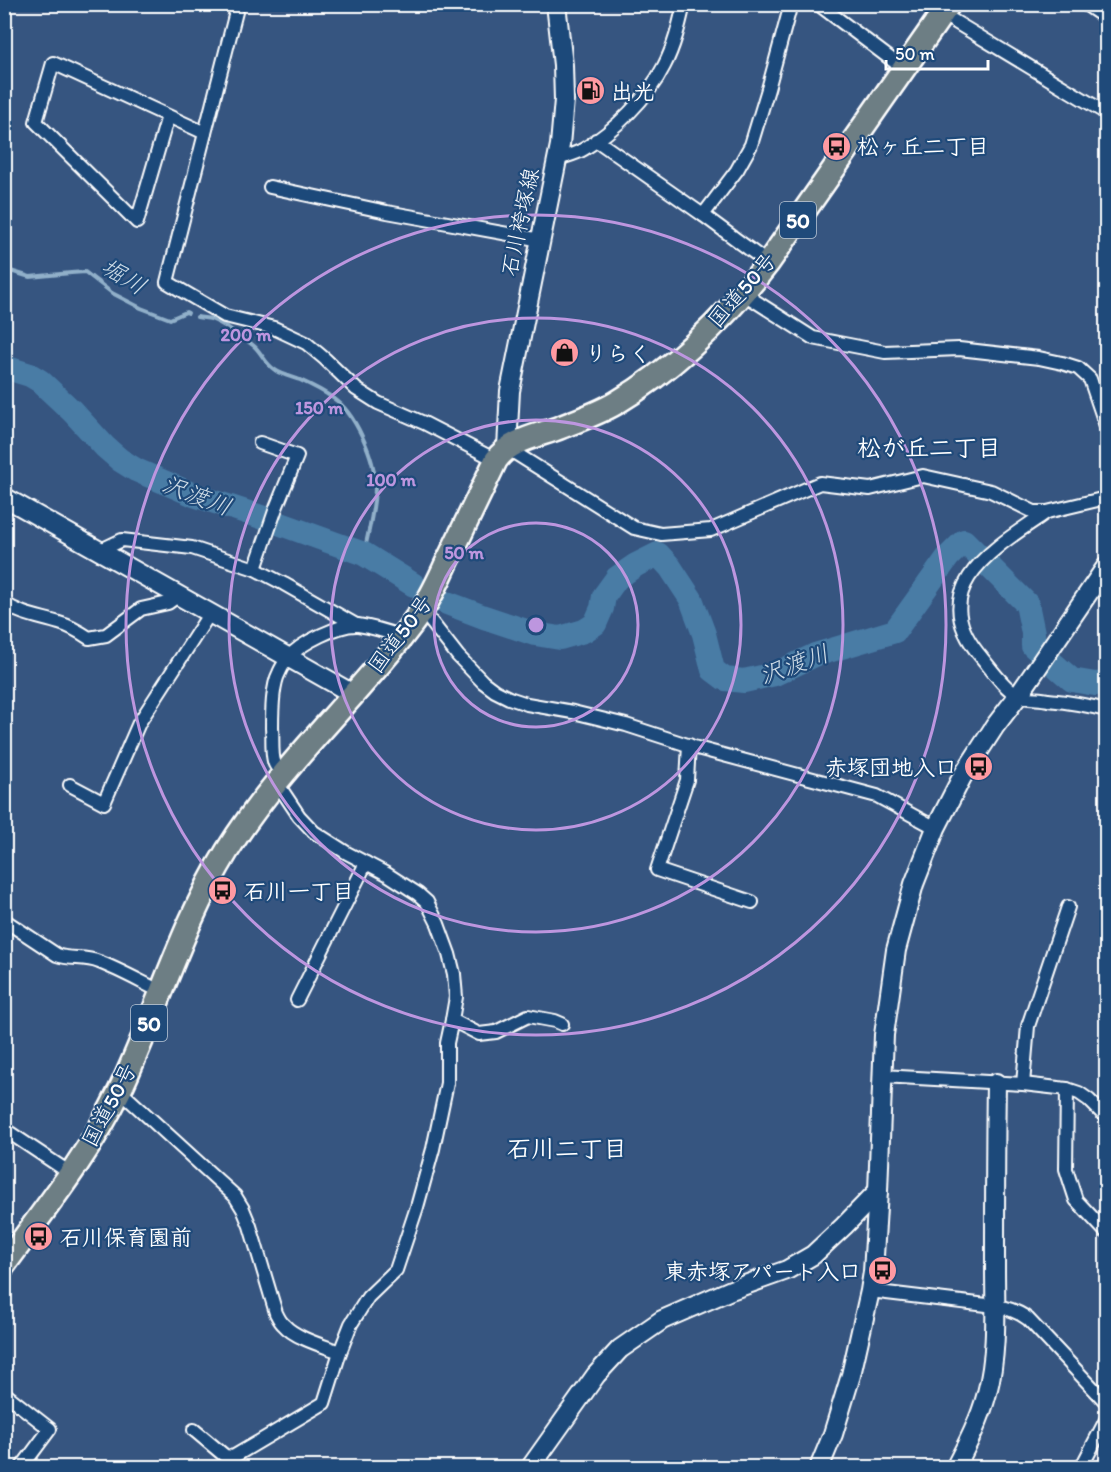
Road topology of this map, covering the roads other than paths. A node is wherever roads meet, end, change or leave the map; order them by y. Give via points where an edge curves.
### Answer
1 (238, 4) edge
2 (556, 4) edge
3 (684, 4) edge
4 (791, 4) edge
5 (818, 4) edge
6 (1084, 4) edge
7 (946, 9) edge
8 (1107, 18) edge
9 (904, 69) junction
10 (1107, 113) edge
11 (168, 116) junction
12 (205, 133) junction
13 (596, 140) junction
14 (558, 159) junction
15 (270, 187) dead end
16 (703, 215) junction
17 (541, 240) junction
18 (768, 263) junction
19 (744, 294) junction
20 (1107, 426) edge
21 (260, 443) dead end
22 (502, 454) junction
23 (4, 496) edge
24 (1107, 498) edge
25 (1047, 512) junction
26 (99, 551) junction
27 (1107, 567) edge
28 (255, 569) junction
29 (179, 595) junction
30 (4, 603) edge
31 (422, 610) junction
32 (210, 613) junction
33 (356, 625) junction
34 (402, 637) junction
35 (288, 657) junction
36 (353, 694) junction
37 (1018, 696) junction
38 (1107, 710) edge
39 (688, 745) junction
40 (280, 779) junction
41 (70, 785) dead end
42 (936, 828) junction
43 (366, 863) junction
44 (752, 902) dead end
45 (1068, 907) dead end
46 (4, 920) edge
47 (162, 993) junction
48 (297, 1000) dead end
49 (452, 1020) junction
50 (562, 1024) dead end
51 (882, 1076) junction
52 (996, 1083) junction
53 (1023, 1084) junction
54 (1067, 1089) junction
55 (120, 1091) junction
56 (1107, 1117) edge
57 (4, 1129) edge
58 (70, 1173) junction
59 (878, 1191) junction
60 (1107, 1232) edge
61 (4, 1265) edge
62 (870, 1291) junction
63 (995, 1306) junction
64 (340, 1352) junction
65 (4, 1393) edge
66 (1107, 1402) edge
67 (1107, 1420) edge
68 (194, 1430) dead end
69 (21, 1467) edge
70 (530, 1467) edge
71 (819, 1467) edge
72 (955, 1467) edge
73 (1082, 1467) edge

1 - 12 street
2 - 14 street, 石川袴塚線 via 564,100
3 - 13 street via 663,68 620,121
4 - 16 street via 751,145
5 - 9 street
6 - 8 street
7 - 9 highway, 国道50号 / 50
7 - 10 street
9 - 18 highway, 国道50号 / 50
11 - 11 street via 53,63 36,122 137,222
11 - 12 street
12 - 22 street via 167,282 225,316 274,328 306,343 378,403
13 - 14 street
13 - 16 street
14 - 17 street, 石川袴塚線
15 - 17 street
16 - 18 street
17 - 22 street, 石川袴塚線 via 510,391
18 - 19 highway, 国道50号 / 50
19 - 20 street via 813,338 885,352 959,349 1039,358 1078,368 1090,379
19 - 22 highway, 国道50号 / 50 via 691,345 633,392
21 - 28 street via 297,456
22 - 25 street via 634,528 661,534 711,530 820,483 870,489 923,476 991,491 1034,512
22 - 31 highway, 国道50号 / 50
23 - 26 street
24 - 25 street
25 - 37 street via 976,567 959,598 964,630 974,649
26 - 28 street via 122,540 192,548
26 - 29 street
27 - 37 street
28 - 33 street
29 - 30 street via 168,603 141,609 106,635 89,638 61,623
29 - 32 street
31 - 34 highway, 国道50号 / 50
31 - 39 street via 458,656 495,691 527,704 626,725
32 - 35 street
32 - 41 street via 139,723 104,803
33 - 34 street
33 - 35 street via 327,633
34 - 36 highway, 国道50号 / 50
35 - 36 street
35 - 40 street via 277,675 271,710 274,762
36 - 40 highway, 国道50号 / 50
37 - 38 street
37 - 42 street via 962,777
39 - 42 street via 877,796
39 - 44 street via 687,780 657,870
40 - 43 street via 299,816 314,832
40 - 47 highway, 国道50号 / 50 via 241,830 212,878
42 - 51 street via 914,884 896,950
43 - 48 street
43 - 49 street via 427,902 454,974
45 - 53 street via 1028,1026
46 - 47 street via 57,956 97,961
47 - 55 highway, 国道50号 / 50
49 - 50 street via 479,1034 496,1032 528,1016
49 - 64 street via 447,1043 447,1083 433,1149 396,1270 368,1297
51 - 52 street
51 - 59 street
52 - 53 street
52 - 63 street
53 - 54 street
54 - 56 street via 1079,1093
54 - 60 street via 1066,1169 1076,1200
55 - 58 highway, 国道50号 / 50
55 - 64 street via 235,1196 250,1226 276,1313 283,1324 300,1336
57 - 58 street
58 - 61 highway, 国道50号 / 50
59 - 62 street
59 - 70 street via 813,1255 787,1270 662,1320 620,1349 596,1375
62 - 63 street
62 - 71 street via 851,1375
63 - 66 street via 1009,1308 1028,1319
63 - 72 street via 994,1360 988,1391 981,1415
64 - 68 street via 324,1403 233,1458 225,1456
65 - 69 street via 50,1429
67 - 73 street

